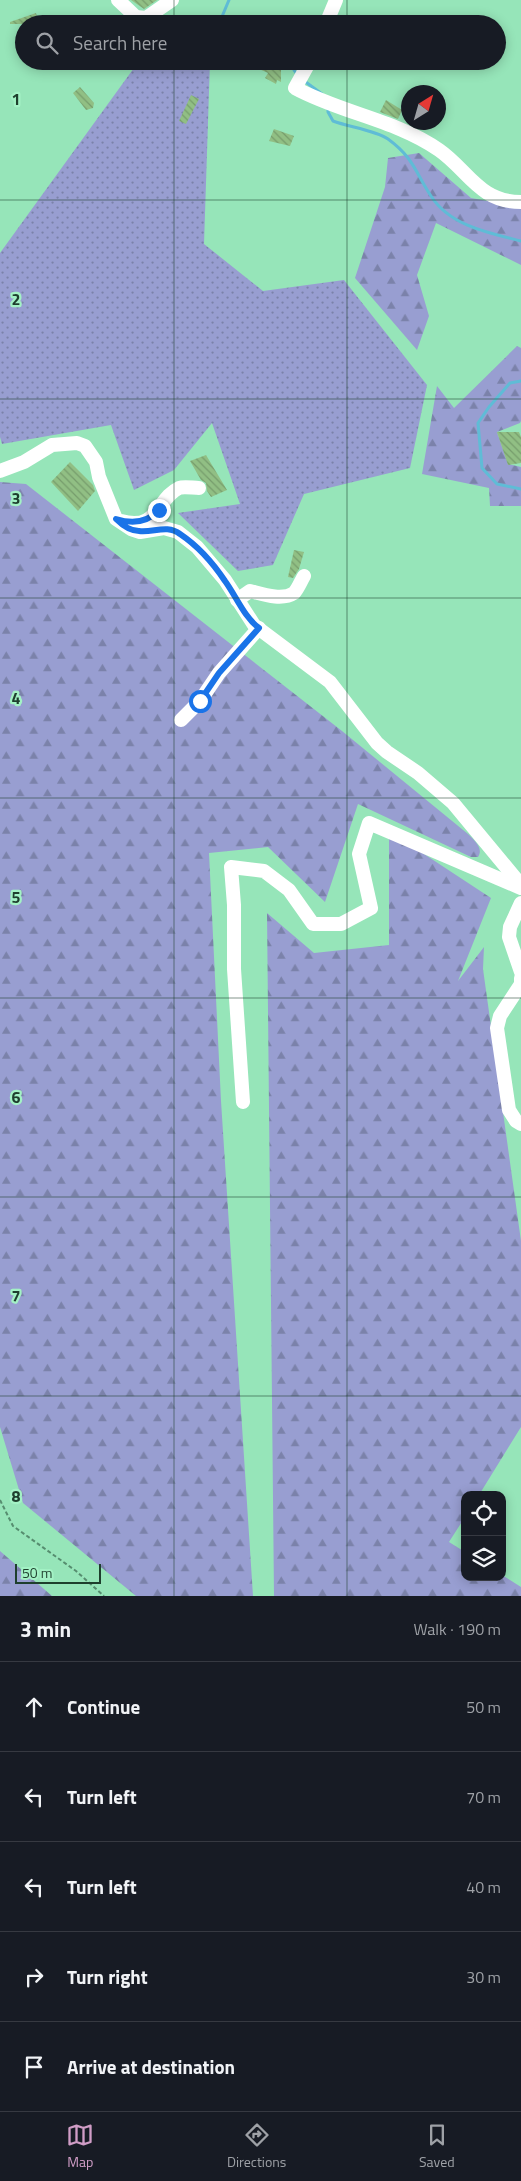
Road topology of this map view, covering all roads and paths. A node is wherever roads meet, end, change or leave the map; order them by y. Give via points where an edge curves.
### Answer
1 (118, 0) edge
2 (172, 0) edge
3 (336, 0) edge
4 (134, 15) edge
5 (150, 15) edge
6 (330, 15) edge
7 (304, 70) edge
8 (521, 202) edge
9 (0, 471) edge
10 (199, 488) dead end
11 (116, 519) junction
12 (304, 576) dead end
13 (237, 600) junction
14 (259, 628) junction
15 (181, 720) dead end
16 (521, 887) edge
17 (521, 903) edge
18 (521, 972) edge
19 (521, 978) edge
20 (243, 1102) dead end
21 (521, 1124) edge
22 (0, 1500) edge
23 (104, 1596) edge

1 - 4 street
2 - 5 street
3 - 6 street
7 - 8 street via 295,88 315,99 414,135 441,151 479,188 495,198
9 - 11 street via 24,462 52,445 77,443 85,446
10 - 11 street via 180,488 152,517 137,523
11 - 13 street via 140,532 164,528 178,532 216,568
12 - 13 street via 294,593 273,596 250,591
13 - 14 street
14 - 15 street
14 - 16 street via 330,682 377,743 453,803
16 - 20 street via 369,822 358,854 371,908 341,924 313,924 289,890 264,870 231,867
17 - 18 street via 509,937
19 - 21 street via 521,984 500,1016 497,1028 510,1110
22 - 23 path via 13,1526 76,1571

